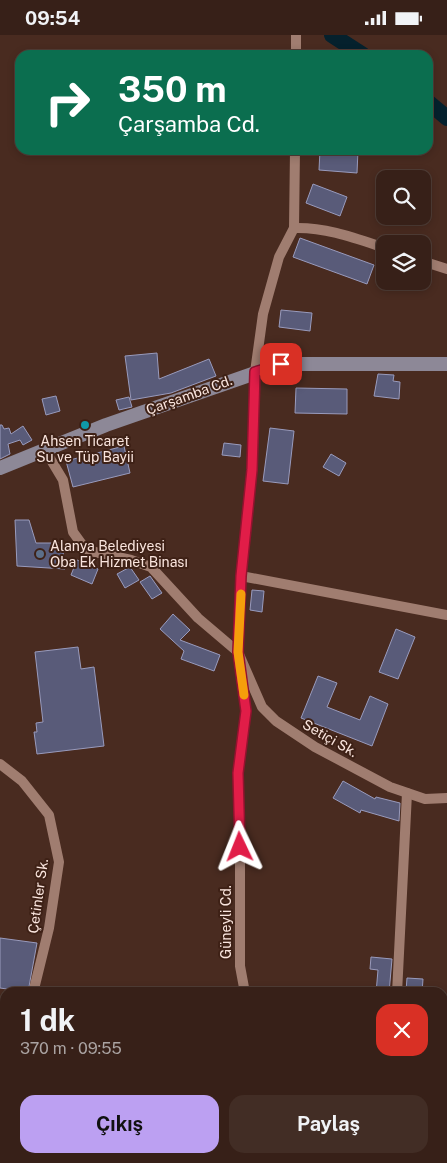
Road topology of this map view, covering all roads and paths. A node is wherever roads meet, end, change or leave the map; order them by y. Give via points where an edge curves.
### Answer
1 (296, 35) edge
2 (296, 50) edge
3 (295, 155) edge
4 (294, 228) junction
5 (376, 245) edge
6 (431, 264) edge
7 (447, 269) edge
8 (447, 364) edge
9 (255, 372) junction
10 (45, 450) junction
11 (0, 468) edge
12 (241, 576) junction
13 (447, 615) edge
14 (238, 652) junction
15 (262, 707) junction
16 (246, 711) junction
17 (0, 763) edge
18 (407, 793) junction
19 (447, 798) edge
20 (35, 987) edge
21 (244, 987) edge
22 (397, 987) edge

1 - 2 street
3 - 4 street
4 - 5 street via 311,227
4 - 9 street, Güneyli Cd. via 280,257 263,314
6 - 7 street
8 - 9 street, Çarşamba Cd. via 281,364
9 - 10 street, Çarşamba Cd.
9 - 12 street, Güneyli Cd. via 252,470
10 - 11 street, Çarşamba Cd.
10 - 14 street via 63,480 73,532 86,549 151,567 198,618
12 - 13 street
12 - 14 street, Güneyli Cd.
14 - 15 street, Setiçi Sk.
14 - 16 street, Güneyli Cd.
15 - 16 street
15 - 18 street, Setiçi Sk. via 276,721 315,747
16 - 21 street, Güneyli Cd. via 238,773 240,966
17 - 20 street, Çetinler Sk. via 22,781 49,815 59,862 49,928
18 - 19 street, Setiçi Sk. via 425,799
18 - 22 street

